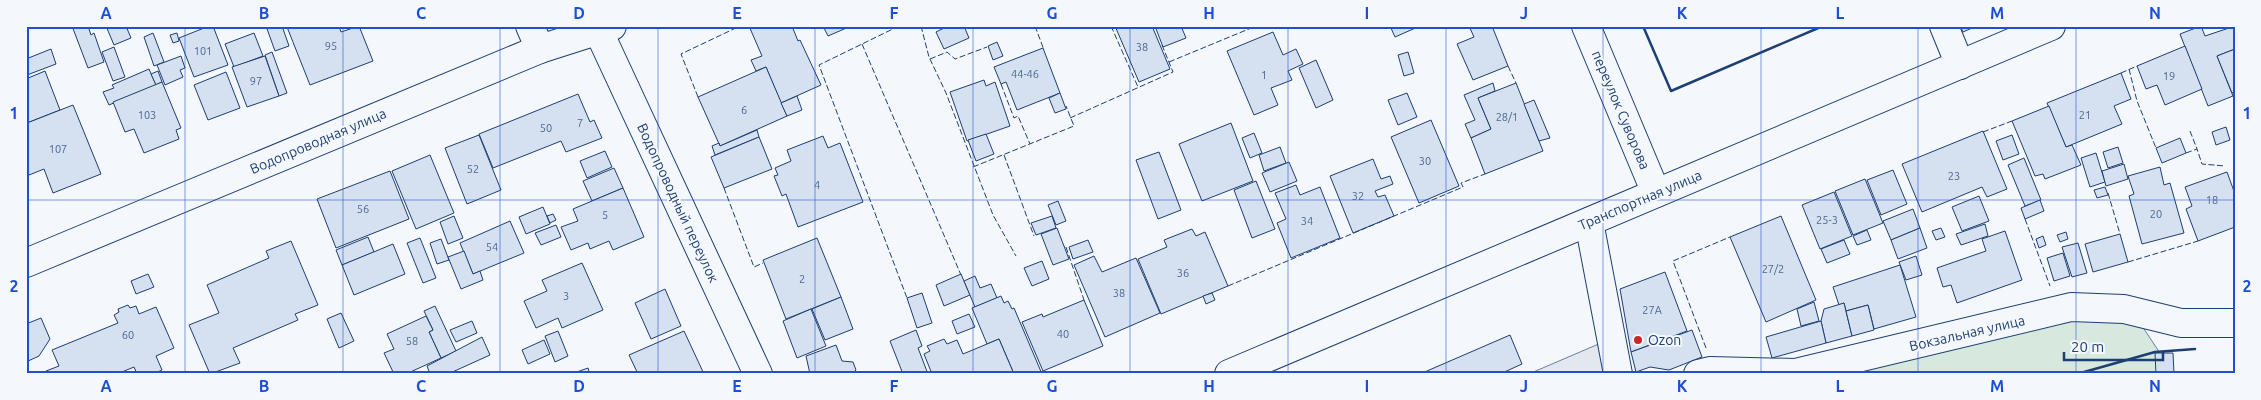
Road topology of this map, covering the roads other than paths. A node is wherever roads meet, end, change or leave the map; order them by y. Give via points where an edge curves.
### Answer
1 (1586, 26) edge
2 (1944, 26) edge
3 (2051, 26) edge
4 (605, 29) edge
5 (535, 38) edge
6 (1960, 65) junction
7 (1656, 193) junction
8 (1588, 222) junction
9 (26, 263) edge
10 (2235, 323) edge
11 (758, 374) edge
12 (1228, 374) edge
13 (1618, 374) edge
14 (1698, 374) edge

1 - 7 street, переулок Суворова
2 - 6 street
3 - 6 street, Транспортная улица
4 - 5 street, Водопроводная улица
4 - 11 street, Водопроводный переулок
5 - 9 street, Водопроводная улица
6 - 7 street, Транспортная улица
7 - 8 street, Транспортная улица
8 - 12 street, Транспортная улица
8 - 13 street
10 - 14 street, Вокзальная улица via 2181,324 2124,309 2071,307 1795,373 1710,371

